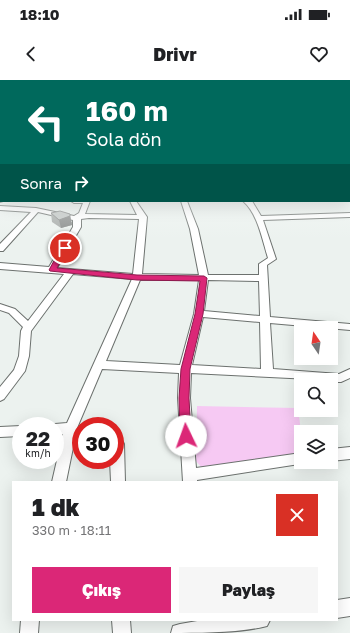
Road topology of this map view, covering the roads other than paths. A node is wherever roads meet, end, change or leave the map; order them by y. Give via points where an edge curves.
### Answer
1 (87, 202) edge
2 (134, 202) edge
3 (184, 202) edge
4 (249, 202) edge
5 (0, 208) edge
6 (36, 210) junction
7 (350, 216) edge
8 (143, 217) junction
9 (75, 218) junction
10 (259, 218) junction
11 (0, 249) edge
12 (0, 266) edge
13 (52, 270) junction
14 (71, 271) junction
15 (137, 277) junction
16 (204, 278) junction
17 (264, 278) junction
18 (0, 307) edge
19 (199, 314) junction
20 (264, 318) junction
21 (29, 327) junction
22 (350, 327) edge
23 (98, 365) junction
24 (185, 369) junction
25 (267, 373) junction
26 (350, 373) edge
27 (0, 396) edge
28 (64, 428) edge
29 (71, 428) junction
30 (12, 431) edge
31 (0, 432) edge
32 (350, 453) edge
33 (338, 454) edge
34 (294, 461) edge
35 (118, 469) edge
36 (189, 478) edge
37 (59, 481) edge
38 (118, 481) edge
39 (350, 607) edge
40 (338, 609) edge
41 (30, 621) edge
42 (121, 621) edge
43 (248, 621) edge
44 (209, 624) edge
45 (29, 633) edge
46 (122, 633) edge
47 (180, 633) edge

1 - 9 street via 82,214
2 - 8 street
3 - 16 street via 194,229
4 - 10 street
5 - 6 street
6 - 9 street
6 - 11 street
7 - 10 street
8 - 9 street
8 - 15 street
9 - 13 street via 77,226
10 - 17 street via 272,259 263,264
12 - 13 street
13 - 14 street
14 - 15 street
14 - 21 street
15 - 16 street
15 - 23 street
16 - 17 street
16 - 19 street
17 - 20 street
18 - 21 street via 12,311
19 - 20 street
19 - 24 street
20 - 22 street
20 - 25 street
21 - 27 street via 26,331 24,356 19,371
23 - 24 street
23 - 29 street
24 - 25 street
24 - 36 street via 184,398
25 - 26 street via 341,378
28 - 29 street
29 - 37 street
30 - 31 street
32 - 33 street
34 - 36 street
35 - 38 street
39 - 40 street
41 - 45 street
42 - 46 street
43 - 44 street
44 - 47 street

